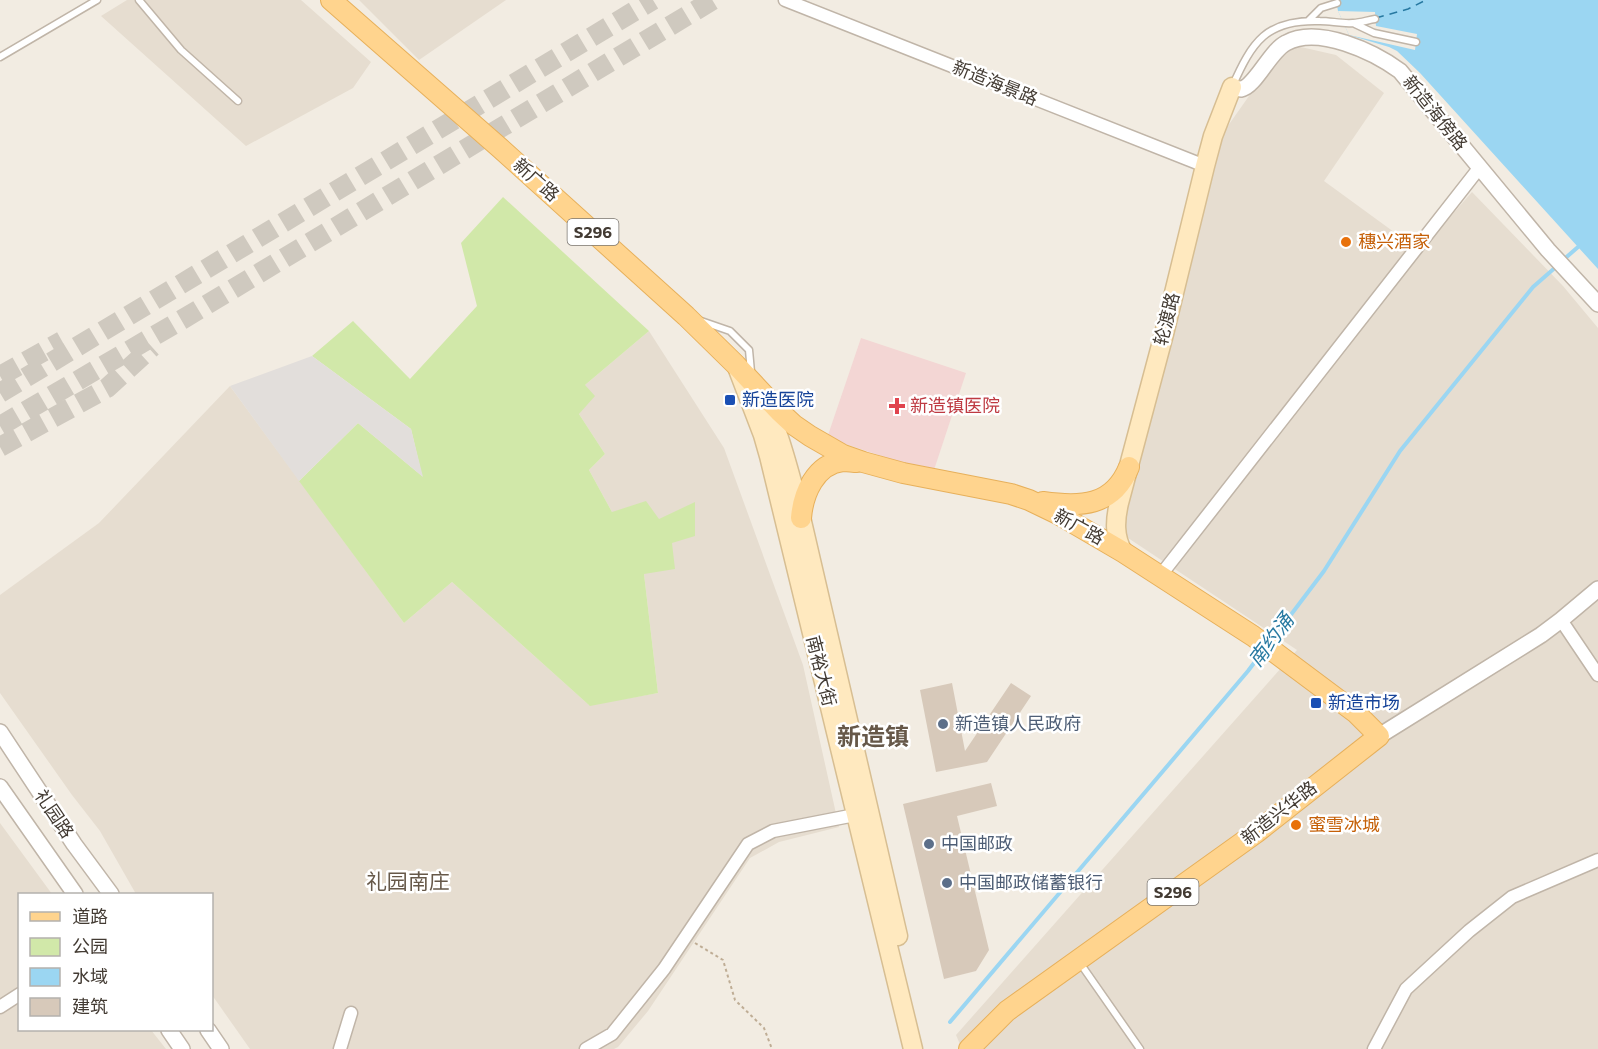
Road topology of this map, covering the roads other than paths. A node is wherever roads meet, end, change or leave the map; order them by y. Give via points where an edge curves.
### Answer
1 (97, 0) edge
2 (139, 0) edge
3 (331, 0) edge
4 (785, 0) edge
5 (1336, 3) dead end
6 (1375, 19) dead end
7 (1308, 21) junction
8 (1354, 23) junction
9 (1416, 42) dead end
10 (0, 57) edge
11 (1232, 87) junction
12 (238, 101) dead end
13 (1205, 166) junction
14 (1480, 167) junction
15 (1598, 304) edge
16 (686, 316) junction
17 (736, 366) junction
18 (752, 382) junction
19 (863, 462) junction
20 (1129, 467) junction
21 (1029, 500) junction
22 (801, 518) junction
23 (1123, 552) junction
24 (1160, 576) junction
25 (1598, 589) edge
26 (1561, 620) junction
27 (1598, 675) edge
28 (0, 732) edge
29 (1379, 735) junction
30 (0, 786) edge
31 (855, 815) junction
32 (1598, 860) edge
33 (74, 893) edge
34 (110, 893) edge
35 (1078, 960) junction
36 (18, 995) edge
37 (0, 1007) edge
38 (351, 1013) dead end
39 (170, 1031) edge
40 (209, 1031) edge
41 (972, 1048) edge
42 (182, 1049) edge
43 (221, 1049) edge
44 (340, 1049) edge
45 (586, 1049) edge
46 (913, 1049) edge
47 (924, 1049) edge
48 (1140, 1049) edge
49 (1374, 1049) edge

1 - 10 lane
2 - 12 lane via 181,50
3 - 16 main road, 新广路 / S296
4 - 13 street, 新造海景路
5 - 7 lane via 1321,8
6 - 8 lane
7 - 8 lane
7 - 11 lane via 1274,28 1260,38
8 - 9 lane via 1374,33
11 - 13 main road, 轮渡路
11 - 14 street, 新造海傍路 via 1248,86 1278,49 1293,40 1327,39 1360,48 1400,71
13 - 20 main road, 轮渡路
14 - 15 street, 新造海傍路
14 - 24 street
16 - 17 main road, 新广路 / S296
16 - 18 lane via 730,332 749,350
17 - 18 main road, S296
17 - 31 main road, 南裕大街 via 763,435
18 - 19 main road, 新广路 / S296 via 794,425 826,446
18 - 22 main road, 南裕大街 via 771,415
19 - 21 main road, 新广路 / S296
19 - 22 main road via 843,461 824,469 808,488
20 - 21 main road via 1116,489 1092,503
20 - 23 main road, 轮渡路 via 1116,521
21 - 23 main road, 新广路 / S296
22 - 47 main road, 南裕大街
23 - 24 main road, 新广路 / S296
24 - 29 main road, 新广路 / S296 via 1254,636
25 - 26 street, 新造兴华路
26 - 27 street
26 - 29 street, 新造兴华路
28 - 34 street, 礼园路
29 - 35 main road, 新造兴华路 / S296 via 1257,832
30 - 33 street, 礼园路
31 - 45 street via 773,831 748,844 664,969 612,1034
31 - 46 main road, 南裕大街
32 - 49 street via 1512,897 1469,931 1406,989
35 - 41 main road, 新造兴华路 / S296 via 1007,1011
35 - 48 lane
36 - 37 street
38 - 44 street
39 - 42 street
40 - 43 street

